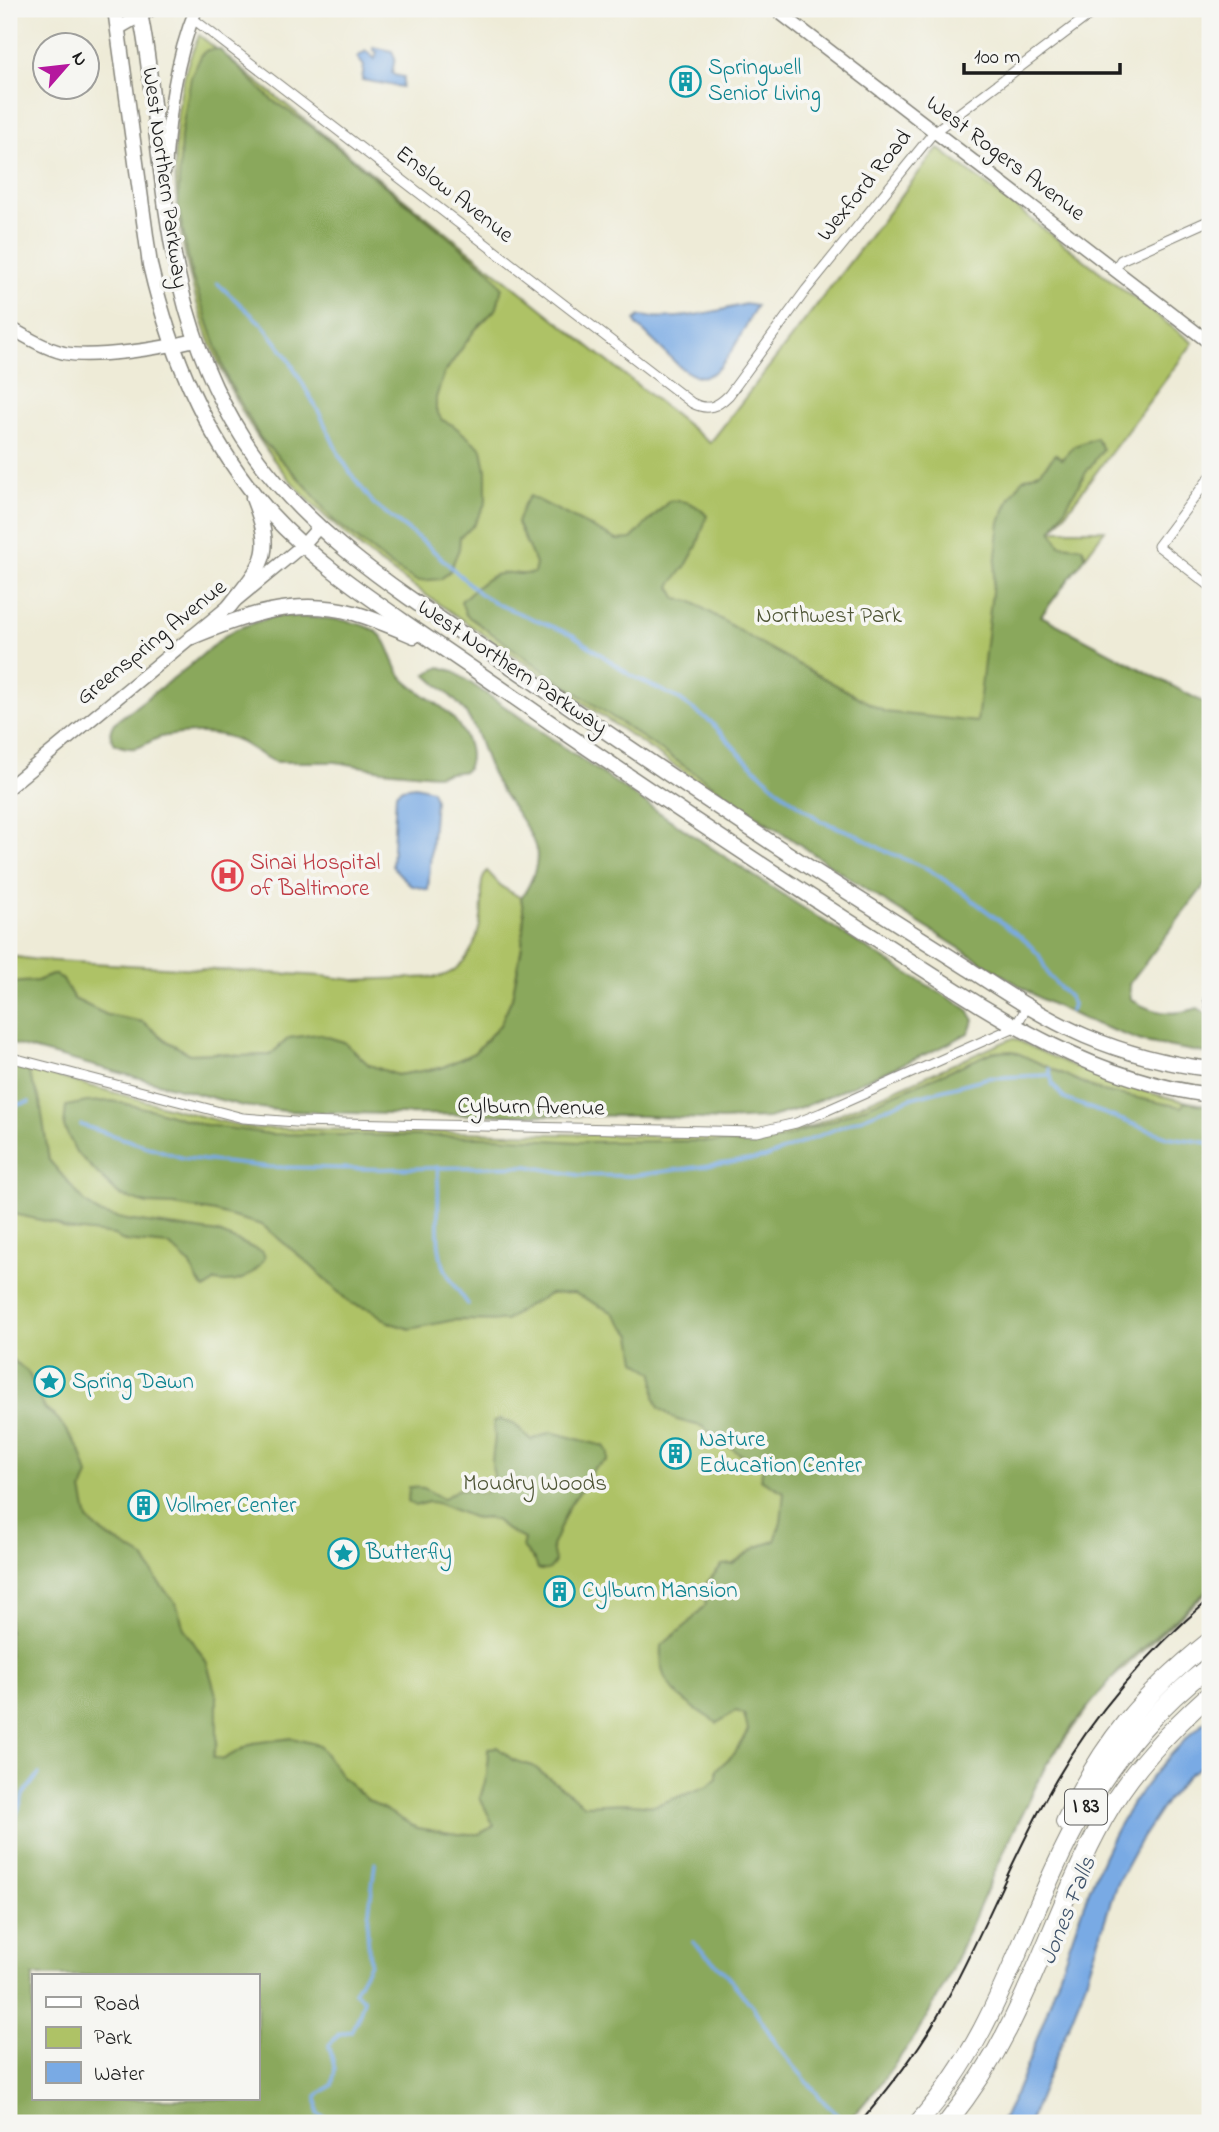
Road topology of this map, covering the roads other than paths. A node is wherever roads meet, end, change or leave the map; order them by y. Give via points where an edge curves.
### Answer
1 (115, 9) edge
2 (775, 9) edge
3 (1097, 9) edge
4 (144, 11) edge
5 (194, 13) edge
6 (1084, 13) edge
7 (120, 28) junction
8 (934, 132) junction
9 (163, 195) junction
10 (1210, 219) edge
11 (1115, 269) junction
12 (9, 327) edge
13 (195, 340) junction
14 (1210, 343) edge
15 (172, 346) junction
16 (692, 403) joint
17 (1210, 477) edge
18 (248, 486) junction
19 (318, 528) junction
20 (303, 545) junction
21 (1210, 586) edge
22 (229, 607) junction
23 (191, 637) junction
24 (444, 649) junction
25 (9, 787) edge
26 (1210, 989) edge
27 (1027, 1007) junction
28 (1210, 1007) edge
29 (1014, 1027) junction
30 (9, 1057) edge
31 (1210, 1069) edge
32 (1210, 1095) edge
33 (1210, 1641) edge
34 (1210, 1665) edge
35 (1210, 1694) edge
36 (1007, 1980) junction
37 (918, 2123) edge
38 (947, 2123) edge

1 - 7 main road, West Northern Parkway
2 - 8 main road, West Rogers Avenue
3 - 6 street, Wexford Road
4 - 7 main road
4 - 9 main road, West Northern Parkway
5 - 9 main road via 174,78
5 - 16 street, Enslow Avenue
6 - 8 street, Wexford Road
7 - 15 main road, West Northern Parkway via 150,265
8 - 11 main road, West Rogers Avenue
8 - 16 street, Wexford Road via 722,403 708,408
9 - 13 main road, West Northern Parkway via 173,261
10 - 11 street via 1121,260
11 - 14 main road, West Rogers Avenue
12 - 15 main road via 54,350 77,354
13 - 15 main road
13 - 19 main road, West Northern Parkway via 243,439
15 - 18 main road, West Northern Parkway via 206,420
17 - 21 street via 1158,547
18 - 20 main road, West Northern Parkway
18 - 22 main road via 263,524 263,559
19 - 20 main road, Greenspring Avenue
19 - 27 main road, West Northern Parkway via 384,579 722,812
20 - 22 main road, Greenspring Avenue
20 - 24 main road, West Northern Parkway
22 - 23 main road, Greenspring Avenue
23 - 24 main road via 251,614 308,606 354,613
23 - 25 main road, Greenspring Avenue
24 - 29 main road, West Northern Parkway via 762,866
26 - 28 street
27 - 29 street
27 - 31 main road, West Northern Parkway via 1116,1047
29 - 30 street, Cylburn Avenue via 821,1113 757,1132 255,1119
29 - 32 main road, West Northern Parkway via 1106,1069
33 - 36 highway via 1136,1708 1093,1767 1056,1842
34 - 36 highway, I 83 via 1150,1721 1092,1798 1067,1843
35 - 38 highway, I 83 via 1144,1761 1104,1819 1008,2030
36 - 37 highway, I 83 via 971,2053

